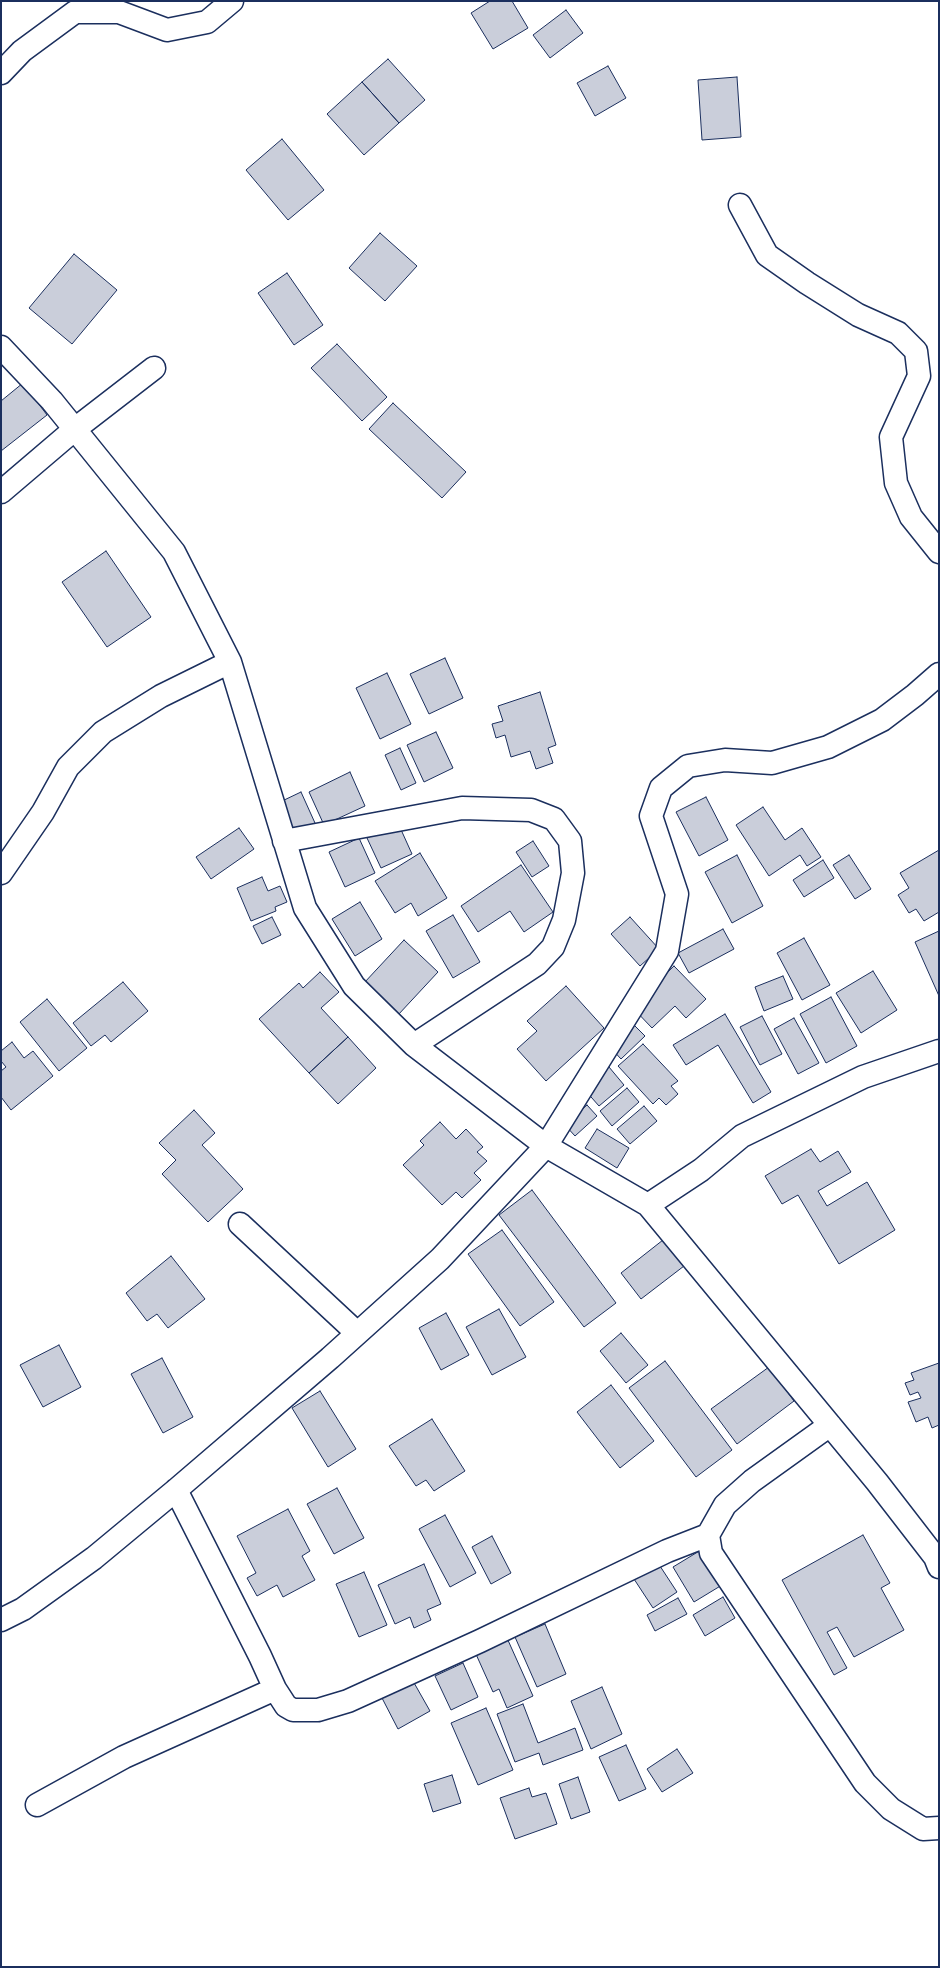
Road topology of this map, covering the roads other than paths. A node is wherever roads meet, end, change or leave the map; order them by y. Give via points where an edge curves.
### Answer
1 (232, 1) edge
2 (1, 73) edge
3 (740, 205) dead end
4 (1, 347) edge
5 (154, 368) dead end
6 (75, 429) junction
7 (1, 492) edge
8 (939, 552) edge
9 (230, 662) junction
10 (939, 674) edge
11 (284, 841) junction
12 (1, 873) edge
13 (414, 1045) junction
14 (939, 1051) edge
15 (546, 1146) junction
16 (648, 1205) junction
17 (240, 1224) dead end
18 (357, 1333) junction
19 (830, 1425) junction
20 (176, 1490) junction
21 (708, 1535) junction
22 (939, 1567) edge
23 (1, 1620) edge
24 (275, 1689) junction
25 (37, 1805) dead end
26 (939, 1828) edge

1 - 2 street via 207,22 167,30 119,12 75,12 22,51
3 - 8 street via 767,255 858,315 898,333 916,351 919,376 891,437 896,483 911,517
4 - 6 street via 52,400
5 - 6 street
6 - 7 street
6 - 9 street via 174,552
9 - 11 street
9 - 12 street via 161,696 103,732 68,766 43,812
10 - 15 street via 882,720 828,747 772,763 725,760 688,766 661,788 651,816 677,894 667,951
11 - 13 street via 305,908 354,986
11 - 13 street via 462,808 531,810 554,819 570,841 573,873 564,920 553,947 537,964
13 - 15 street
14 - 16 street via 863,1077 742,1136 701,1170
15 - 16 street
15 - 18 street via 440,1259
16 - 19 street
17 - 18 street
18 - 20 street
19 - 21 street via 741,1490 725,1505
19 - 22 street via 877,1482
20 - 23 street via 94,1558 23,1608
20 - 24 street
21 - 24 street via 667,1551 487,1638 348,1701 318,1710 293,1710 286,1706
21 - 26 street via 711,1553 864,1784 891,1809 924,1829
24 - 25 street via 124,1757

